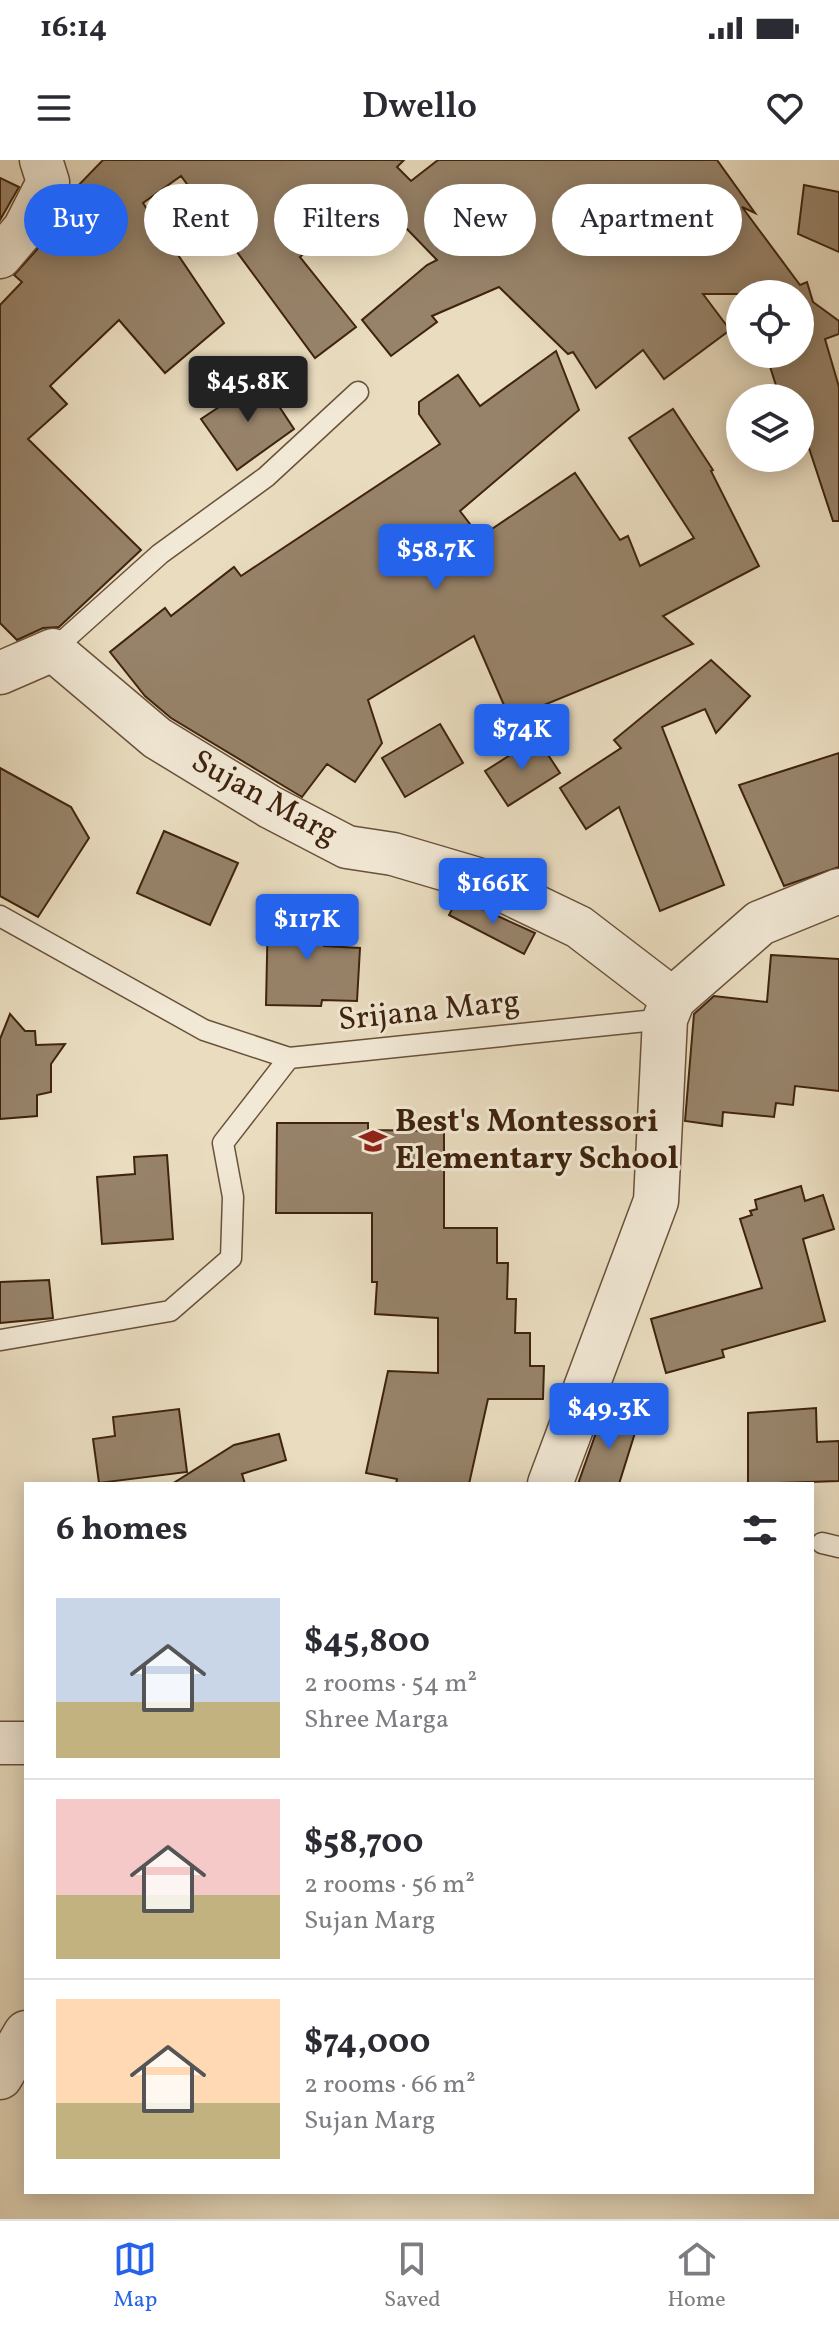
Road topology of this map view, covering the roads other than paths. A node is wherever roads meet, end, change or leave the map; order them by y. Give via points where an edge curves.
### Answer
1 (41, 160) edge
2 (0, 257) edge
3 (358, 392) dead end
4 (53, 650) junction
5 (0, 673) edge
6 (839, 891) edge
7 (0, 916) edge
8 (669, 1009) junction
9 (289, 1058) junction
10 (1, 1340) edge
11 (551, 1482) edge
12 (0, 1743) edge
13 (24, 1743) edge
14 (24, 2036) edge
15 (0, 2077) edge

1 - 2 street via 48,182 24,229
3 - 4 lane via 266,477 160,554
4 - 5 street
4 - 8 street, Sujan Marg via 157,738 280,812 347,847 393,854 481,880 579,927
6 - 8 street via 760,923
7 - 9 lane, Srijana Marg via 204,1030
8 - 9 lane, Srijana Marg via 640,1019
8 - 11 street via 656,1201
9 - 10 lane via 223,1143 233,1197 231,1258 170,1311
12 - 13 street
14 - 15 street

